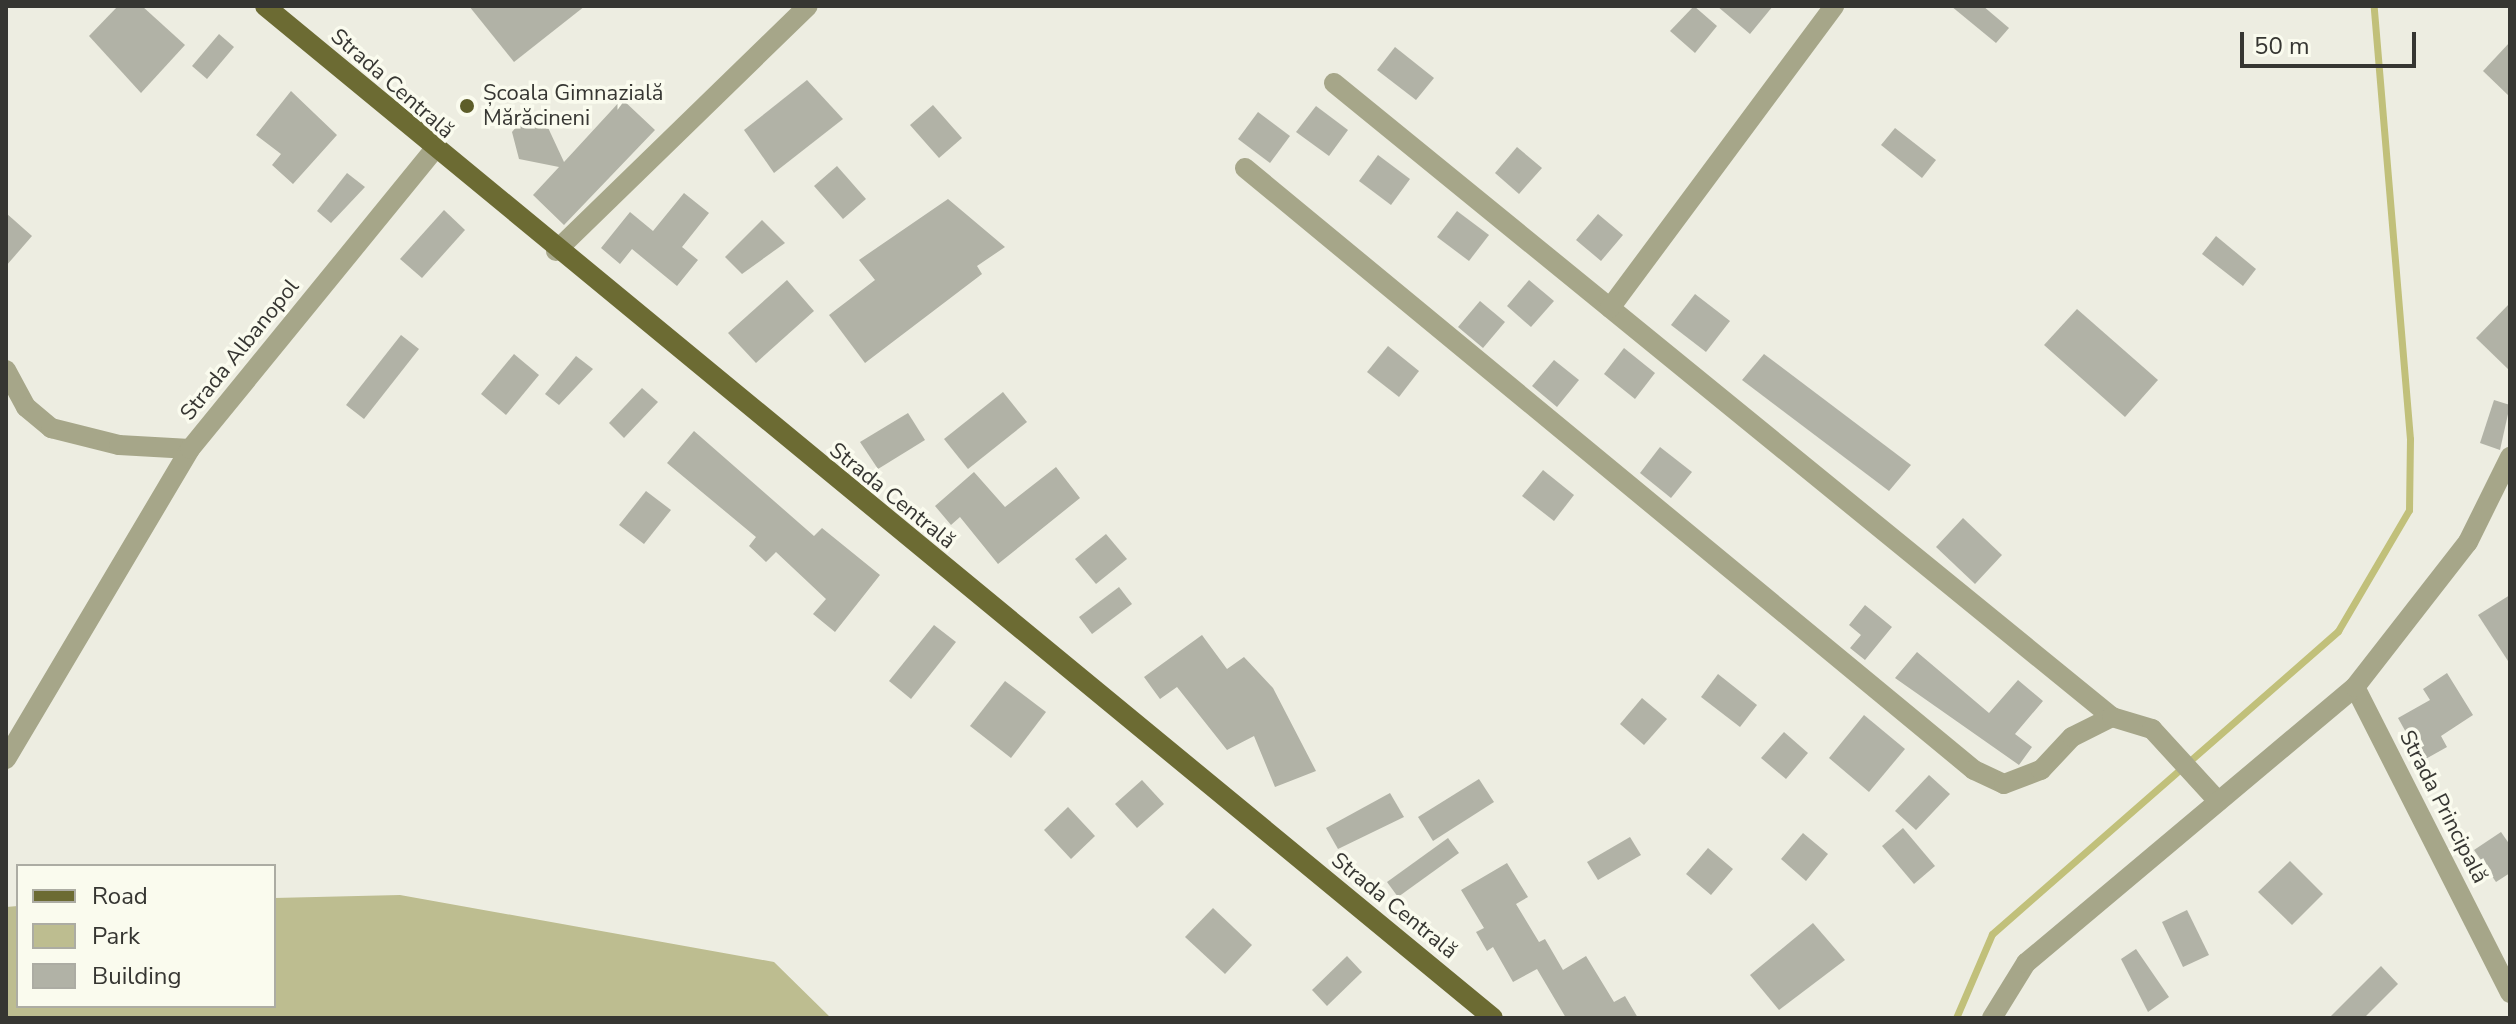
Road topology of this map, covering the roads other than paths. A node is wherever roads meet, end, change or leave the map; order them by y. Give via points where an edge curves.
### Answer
1 (265, 6) edge
2 (808, 6) edge
3 (1834, 6) edge
4 (1334, 83) dead end
5 (433, 151) junction
6 (1245, 168) dead end
7 (556, 251) junction
8 (1610, 308) junction
9 (6, 370) edge
10 (190, 449) junction
11 (2510, 457) edge
12 (2355, 687) junction
13 (2112, 717) junction
14 (6, 759) edge
15 (2218, 801) junction
16 (2510, 993) edge
17 (1493, 1018) edge
18 (1992, 1018) edge

1 - 5 main road, Strada Centrală
2 - 7 street
3 - 8 street
4 - 8 street
5 - 7 main road, Strada Centrală
5 - 10 street, Strada Albanopol
6 - 13 street via 1974,770 2004,784 2041,770 2072,737
7 - 17 main road, Strada Centrală
8 - 13 street
9 - 10 street, Strada Albanopol via 26,407 51,428 119,445
10 - 14 street
11 - 12 street via 2468,542
12 - 15 street
12 - 16 street, Strada Principală
13 - 15 street via 2152,729
15 - 18 street via 2026,963

